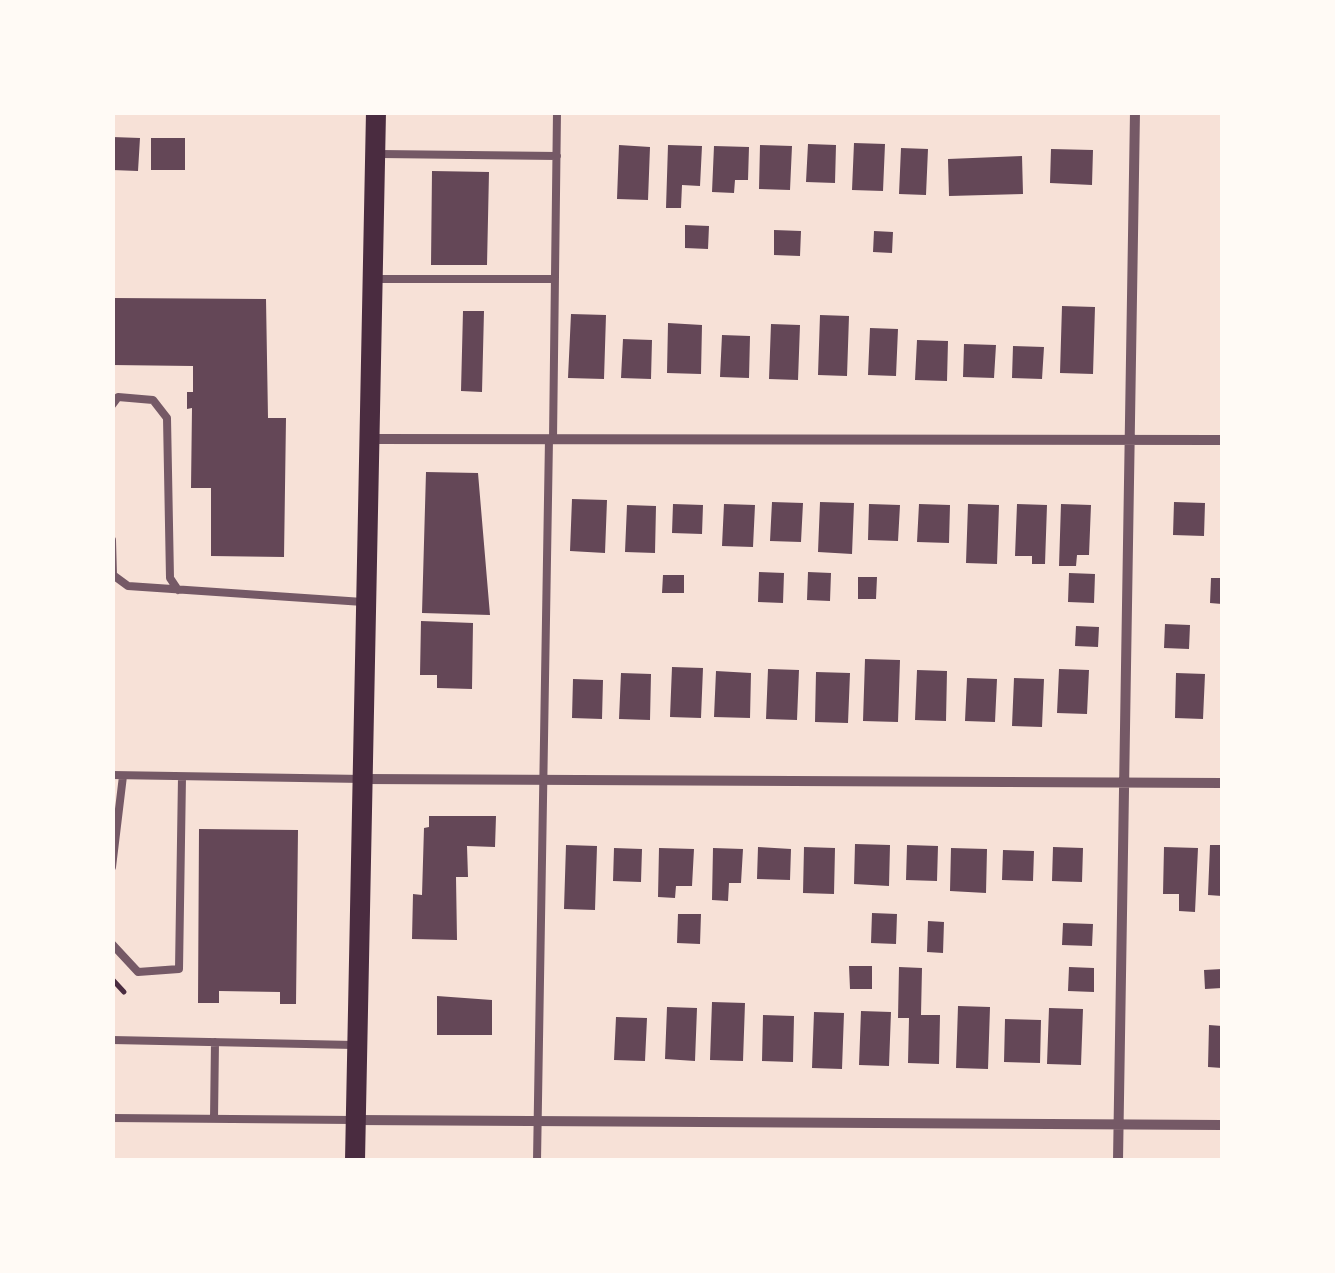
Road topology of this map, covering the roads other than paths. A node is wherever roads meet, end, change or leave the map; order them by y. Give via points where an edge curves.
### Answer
1 (376, 112) edge
2 (558, 112) edge
3 (1135, 112) edge
4 (375, 154) junction
5 (557, 156) junction
6 (373, 279) junction
7 (555, 279) junction
8 (112, 405) edge
9 (371, 438) junction
10 (551, 439) junction
11 (1130, 440) junction
12 (1222, 440) edge
13 (112, 540) edge
14 (178, 590) junction
15 (368, 602) junction
16 (118, 775) edge
17 (182, 777) junction
18 (364, 779) junction
19 (543, 780) junction
20 (1124, 782) junction
21 (1222, 783) edge
22 (114, 838) edge
23 (112, 867) edge
24 (112, 944) edge
25 (112, 1040) edge
26 (215, 1042) junction
27 (358, 1045) junction
28 (112, 1118) edge
29 (214, 1119) junction
30 (356, 1120) junction
31 (538, 1122) junction
32 (1119, 1125) junction
33 (1222, 1126) edge
34 (355, 1160) edge
35 (538, 1160) edge
36 (1118, 1160) edge

1 - 4 main road
2 - 5 lane
3 - 11 street
4 - 5 lane
4 - 6 main road
5 - 7 lane
6 - 7 lane
6 - 9 main road
7 - 10 lane
8 - 14 lane via 118,397 153,400 168,418 170,578
9 - 10 street
9 - 15 main road
10 - 11 street
10 - 19 lane
11 - 12 street
11 - 20 street
13 - 14 lane via 113,575 128,586
14 - 15 lane
15 - 18 main road
16 - 17 lane
16 - 22 lane
17 - 18 lane
17 - 24 lane via 179,969 138,972
18 - 19 street
18 - 27 main road
19 - 20 street
19 - 31 lane
20 - 21 street
20 - 32 street
22 - 23 lane
25 - 26 lane
26 - 27 lane
26 - 29 lane
27 - 30 main road
28 - 29 lane
29 - 30 lane
30 - 31 street
30 - 34 main road
31 - 32 street
31 - 35 lane
32 - 33 street
32 - 36 street

